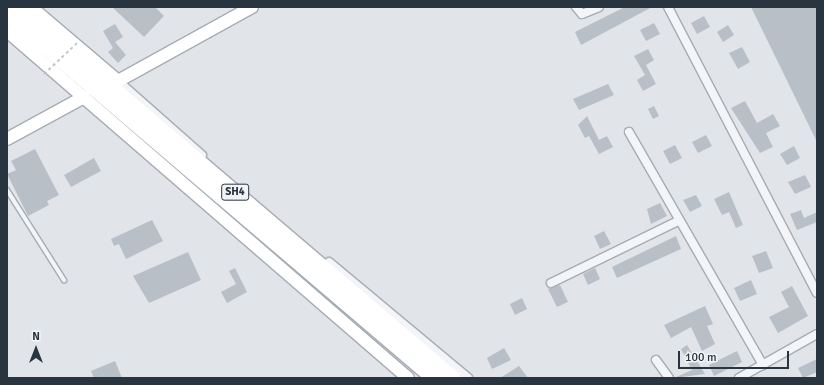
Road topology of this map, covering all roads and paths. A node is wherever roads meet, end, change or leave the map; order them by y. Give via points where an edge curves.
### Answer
1 (17, 7) edge
2 (30, 7) edge
3 (252, 7) edge
4 (576, 7) edge
5 (599, 7) edge
6 (668, 7) edge
7 (7, 14) edge
8 (7, 30) edge
9 (77, 43) dead end
10 (44, 74) dead end
11 (118, 81) junction
12 (84, 97) junction
13 (630, 132) dead end
14 (7, 139) edge
15 (7, 190) edge
16 (678, 221) junction
17 (64, 280) dead end
18 (551, 283) dead end
19 (817, 293) edge
20 (817, 334) edge
21 (656, 360) dead end
22 (763, 365) junction
23 (408, 378) edge
24 (434, 378) edge
25 (453, 378) edge
26 (468, 378) edge
27 (669, 378) edge
28 (739, 378) edge

1 - 25 highway, SH4
2 - 11 street
3 - 11 street
4 - 5 street via 582,14
6 - 19 street
7 - 24 highway, SH4
8 - 12 street
9 - 10 path, bridge
11 - 26 street via 262,207
12 - 14 street
12 - 23 street
13 - 16 street
15 - 17 lane
16 - 18 street
16 - 22 street
20 - 22 street
21 - 27 street
22 - 28 street

